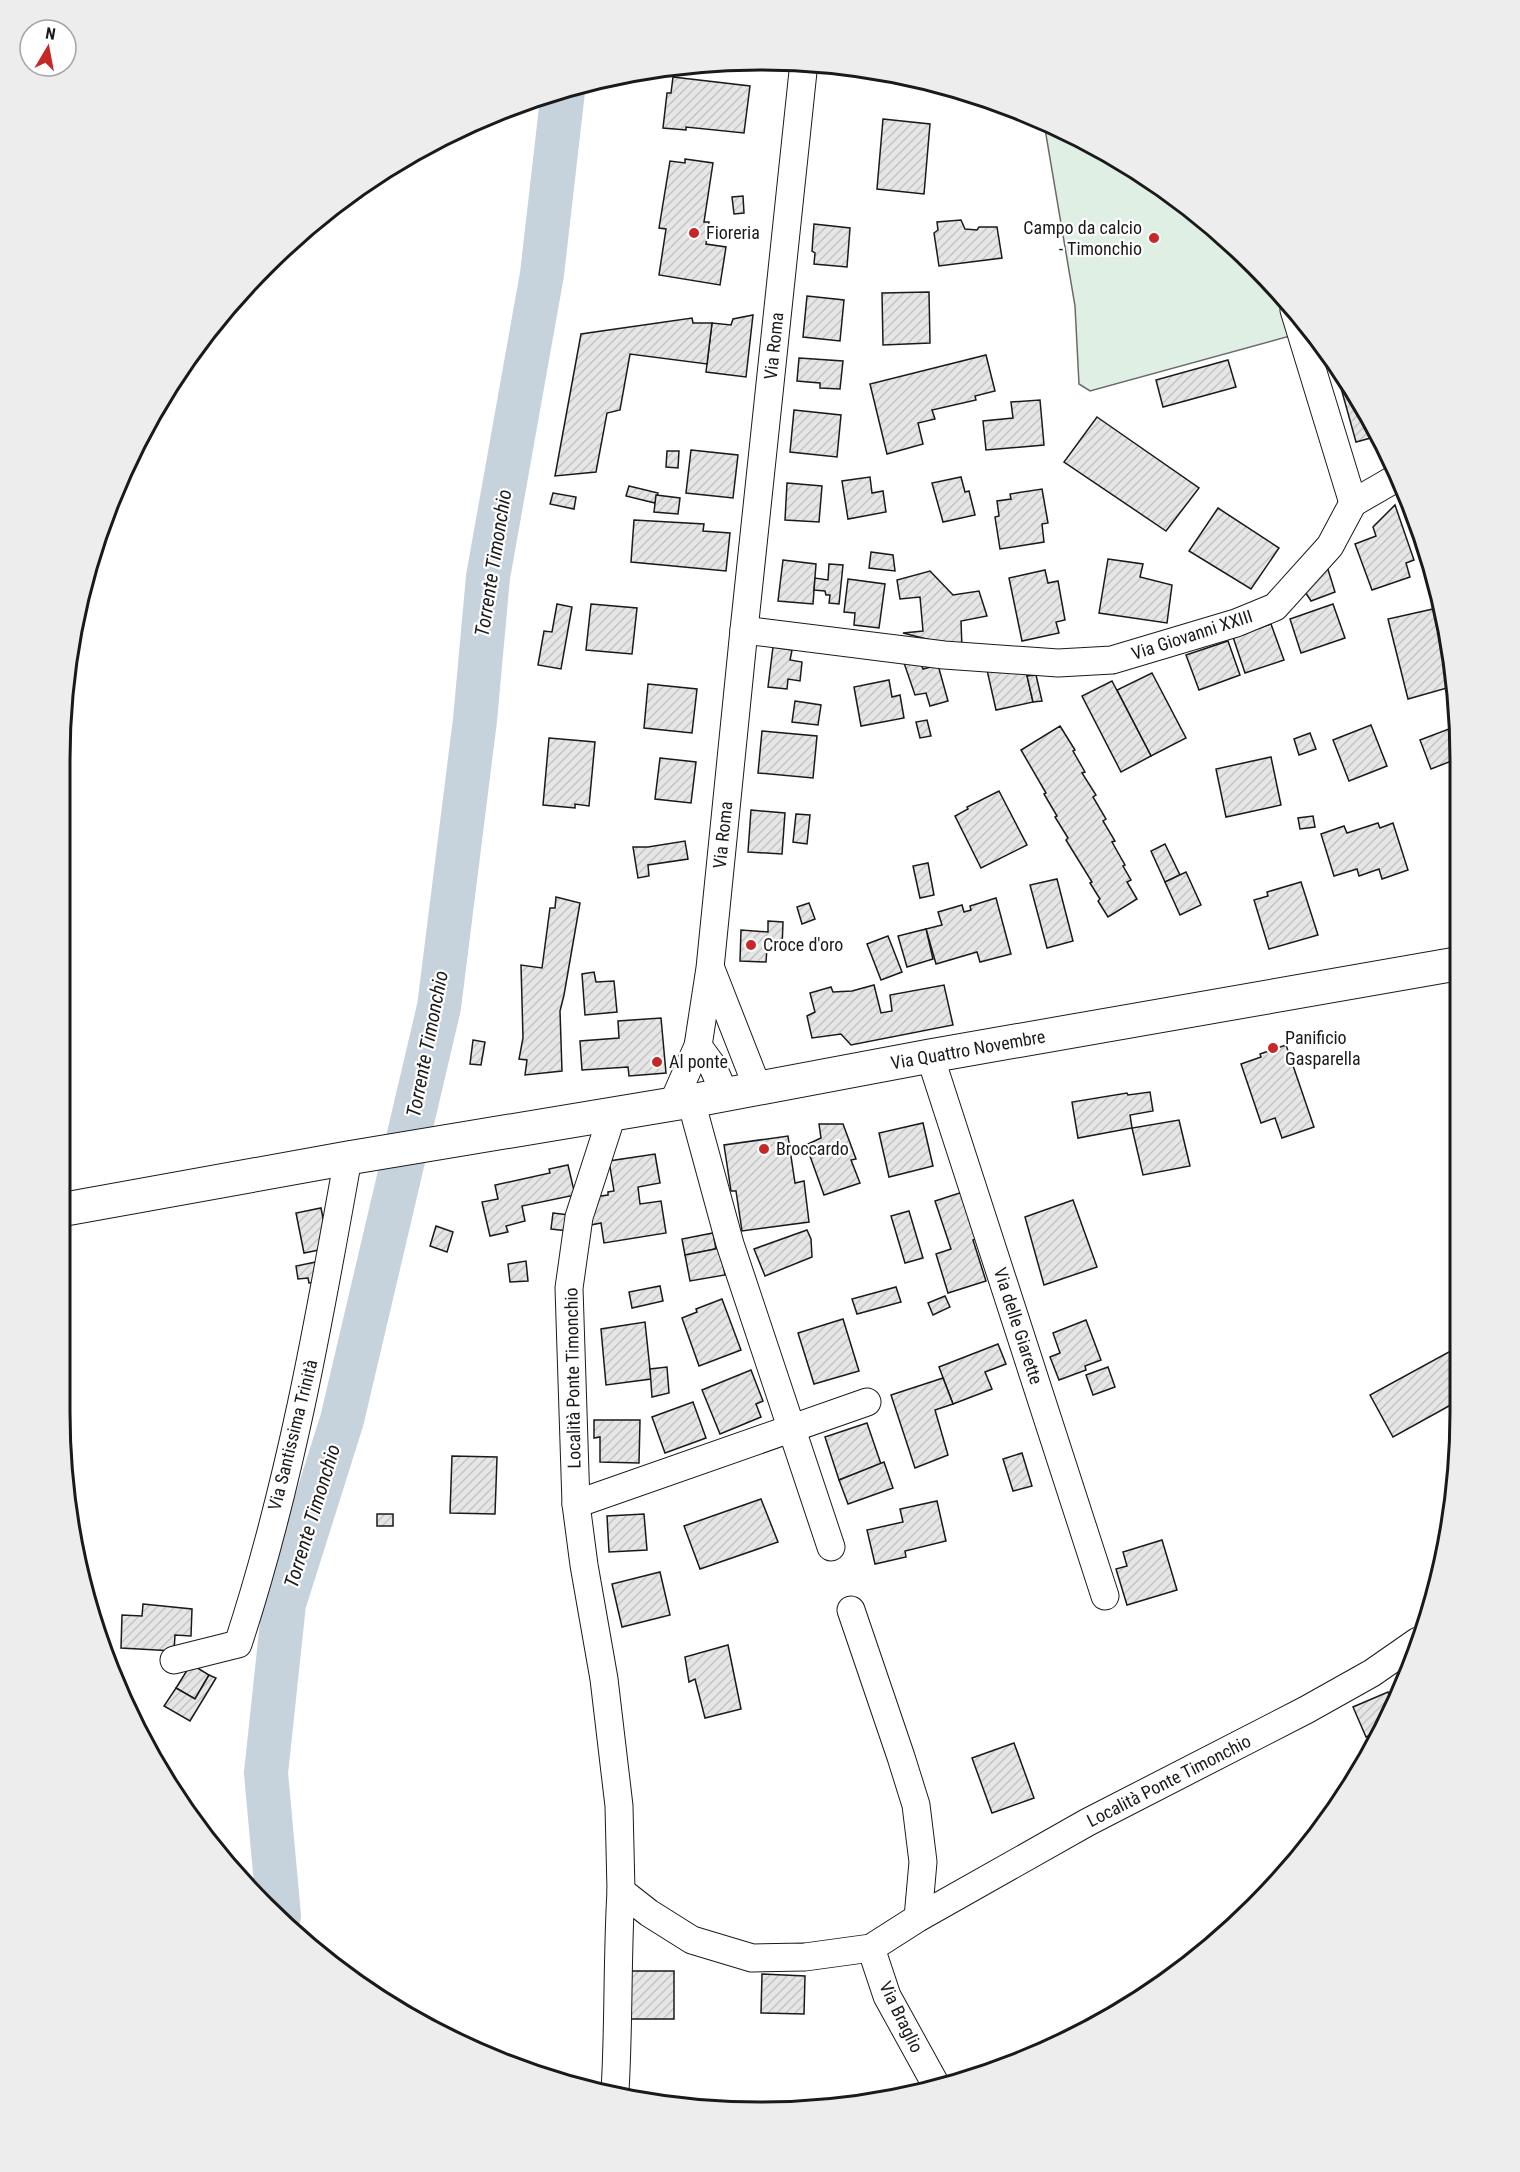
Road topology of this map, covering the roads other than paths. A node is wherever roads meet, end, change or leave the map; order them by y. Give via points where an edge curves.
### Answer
1 (803, 72) edge
2 (1301, 333) edge
3 (1390, 481) edge
4 (1353, 503) junction
5 (744, 630) junction
6 (1450, 965) edge
7 (710, 968) junction
8 (698, 1046) junction
9 (930, 1056) junction
10 (758, 1089) junction
11 (725, 1095) junction
12 (682, 1103) junction
13 (612, 1115) junction
14 (352, 1157) junction
15 (70, 1208) edge
16 (867, 1402) dead end
17 (790, 1428) junction
18 (576, 1504) junction
19 (831, 1547) dead end
20 (1105, 1596) dead end
21 (851, 1610) dead end
22 (1408, 1648) edge
23 (174, 1660) dead end
24 (621, 1891) junction
25 (918, 1918) junction
26 (871, 1948) junction
27 (933, 2079) edge
28 (615, 2086) edge

1 - 5 street, Via Roma
2 - 4 street
3 - 4 street
4 - 5 street, Via Giovanni XXIII via 1330,546 1275,606 1236,623 1112,660 1058,663 944,655
5 - 7 street, Via Roma
6 - 9 main road, Via Quattro Novembre
7 - 8 street, Via Roma
7 - 10 street, Via Roma
8 - 11 street via 712,1065
8 - 12 street, Via Roma
9 - 10 main road, Via Quattro Novembre
9 - 20 street, Via delle Giarette
10 - 11 main road, Via Quattro Novembre
11 - 12 main road, Via Quattro Novembre
12 - 13 main road, Via Quattro Novembre
12 - 17 street
13 - 14 main road, Via Quattro Novembre
13 - 18 street, Località Ponte Timonchio via 579,1217 569,1288
14 - 15 main road
14 - 23 street, Via Santissima Trinità via 310,1368 254,1595 238,1644
16 - 17 street
17 - 18 street
17 - 19 street
18 - 24 street, Località Ponte Timonchio via 604,1679 619,1806
21 - 25 street via 916,1805 923,1862
22 - 25 street, Località Ponte Timonchio via 1306,1710 1088,1822
24 - 26 street, Località Ponte Timonchio via 692,1940 752,1958
24 - 28 street, Località Ponte Timonchio
25 - 26 street, Località Ponte Timonchio
26 - 27 street, Via Braglio via 887,1996

